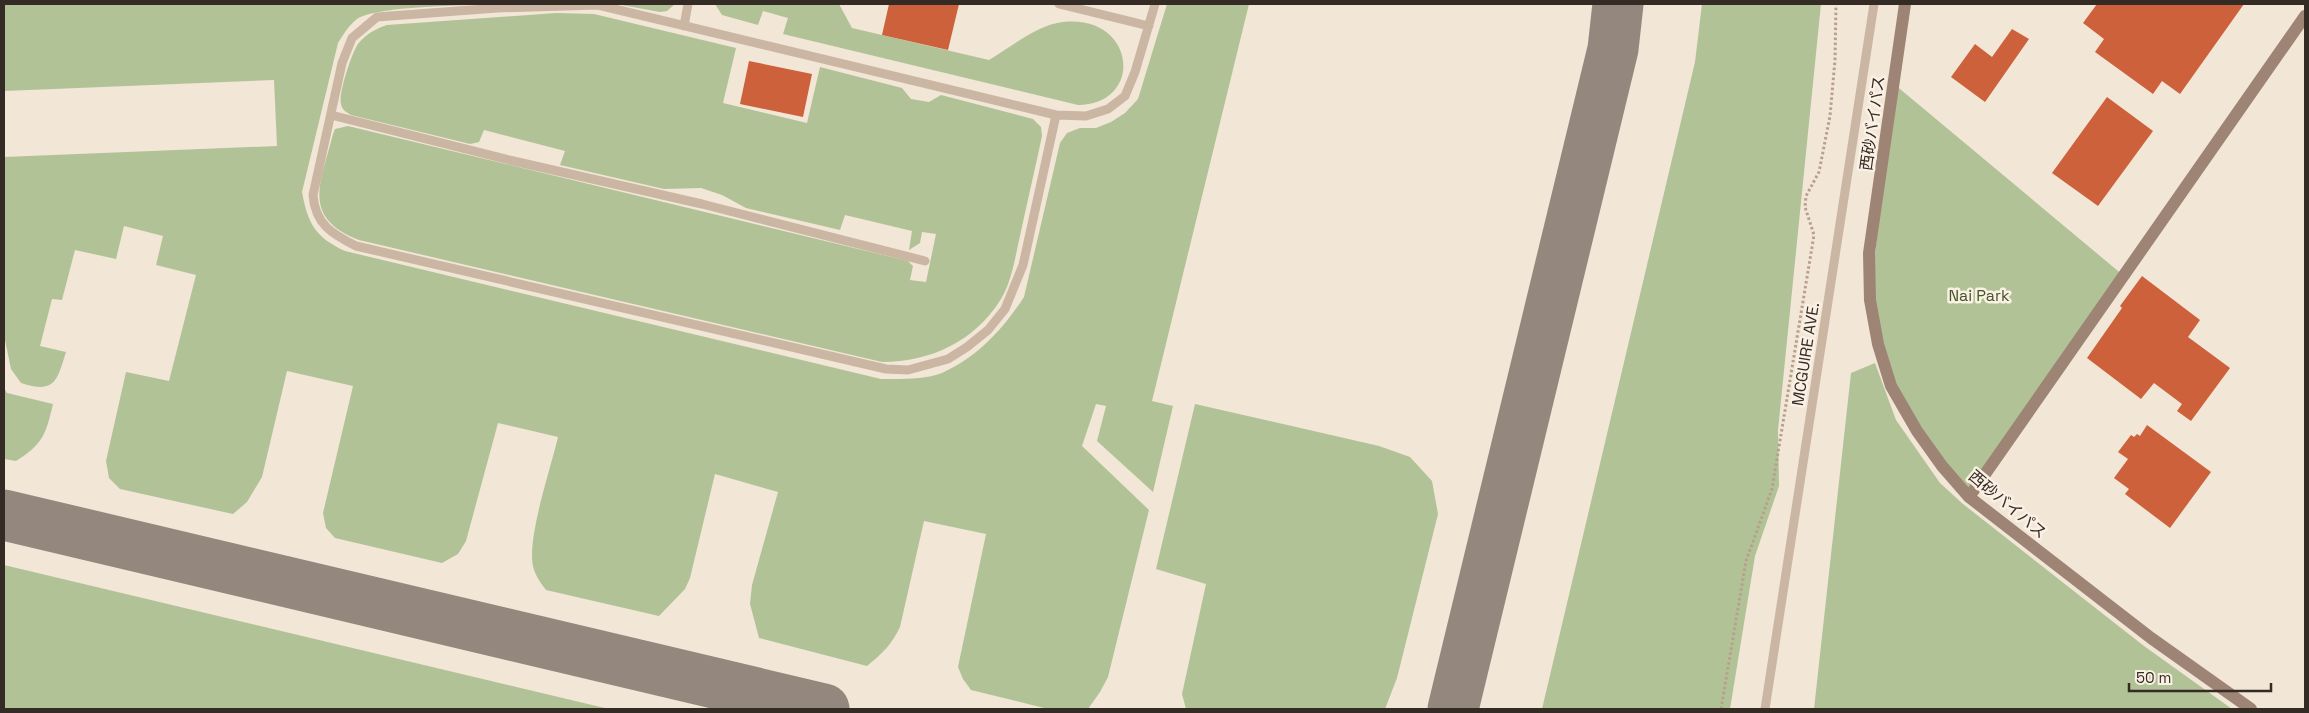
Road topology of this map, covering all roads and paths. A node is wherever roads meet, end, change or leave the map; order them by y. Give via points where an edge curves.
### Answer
1 (688, 4) edge
2 (1059, 4) edge
3 (1155, 4) edge
4 (1836, 4) edge
5 (1874, 4) edge
6 (1905, 4) edge
7 (2305, 16) edge
8 (684, 26) junction
9 (1149, 26) junction
10 (331, 115) junction
11 (1056, 115) junction
12 (925, 261) dead end
13 (1970, 497) junction
14 (1721, 709) edge
15 (1766, 709) edge
16 (2251, 709) edge

1 - 8 lane
2 - 9 lane
3 - 9 lane
4 - 14 path via 1830,116 1819,172 1806,196 1805,207 1814,235 1772,489 1746,560
5 - 15 lane, MCGUIRE AVE.
6 - 13 street, 西砂バイパス via 1869,253 1870,300 1878,344 1891,386 1927,445
7 - 13 street
8 - 10 lane via 598,5 377,17 352,38 342,63
8 - 11 lane
9 - 11 lane via 1125,96 1108,109 1086,116
10 - 11 lane via 313,195 314,209 335,236 356,246 886,369 908,370 948,359 988,330 1005,309 1023,265
10 - 12 lane
13 - 16 street, 西砂バイパス via 2151,638

